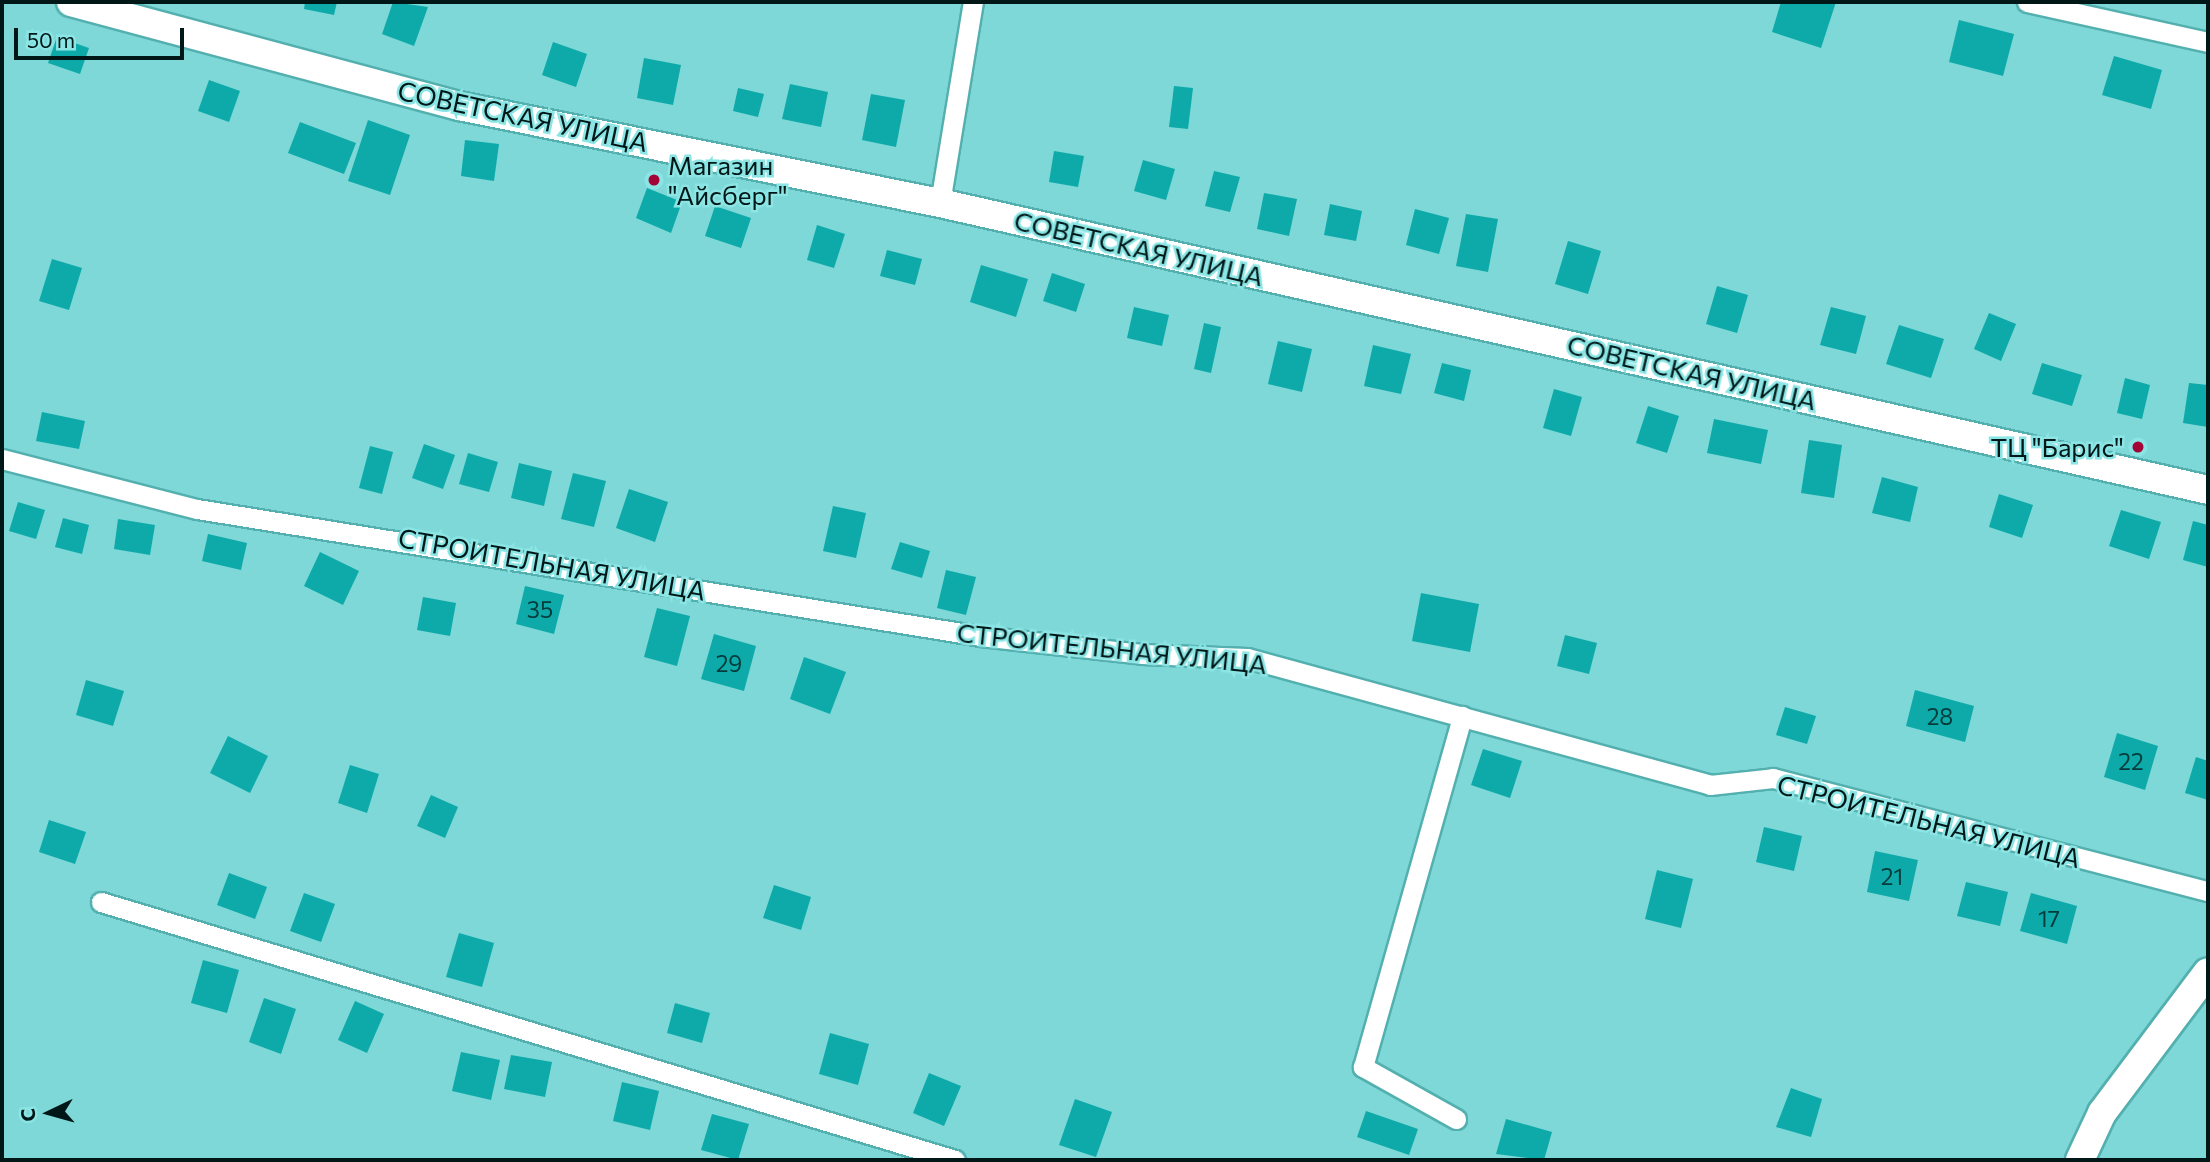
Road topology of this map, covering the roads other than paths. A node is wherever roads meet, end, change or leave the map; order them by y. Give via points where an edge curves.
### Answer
1 (71, 2) edge
2 (973, 2) edge
3 (2027, 2) edge
4 (2208, 42) edge
5 (940, 203) junction
6 (2, 459) edge
7 (2208, 490) edge
8 (1462, 716) junction
9 (2208, 891) edge
10 (101, 902) dead end
11 (2208, 972) edge
12 (1456, 1119) dead end
13 (955, 1160) edge
14 (2080, 1160) edge

1 - 5 main road, СОВЕТСКАЯ УЛИЦА via 459,106
2 - 5 street
3 - 4 street
5 - 7 main road, СОВЕТСКАЯ УЛИЦА
6 - 8 street, СТРОИТЕЛЬНАЯ УЛИЦА via 198,509 980,636 1142,654 1247,658
8 - 9 street, СТРОИТЕЛЬНАЯ УЛИЦА via 1710,785 1773,778
8 - 12 street via 1363,1067
10 - 13 street
11 - 14 main road via 2102,1112

